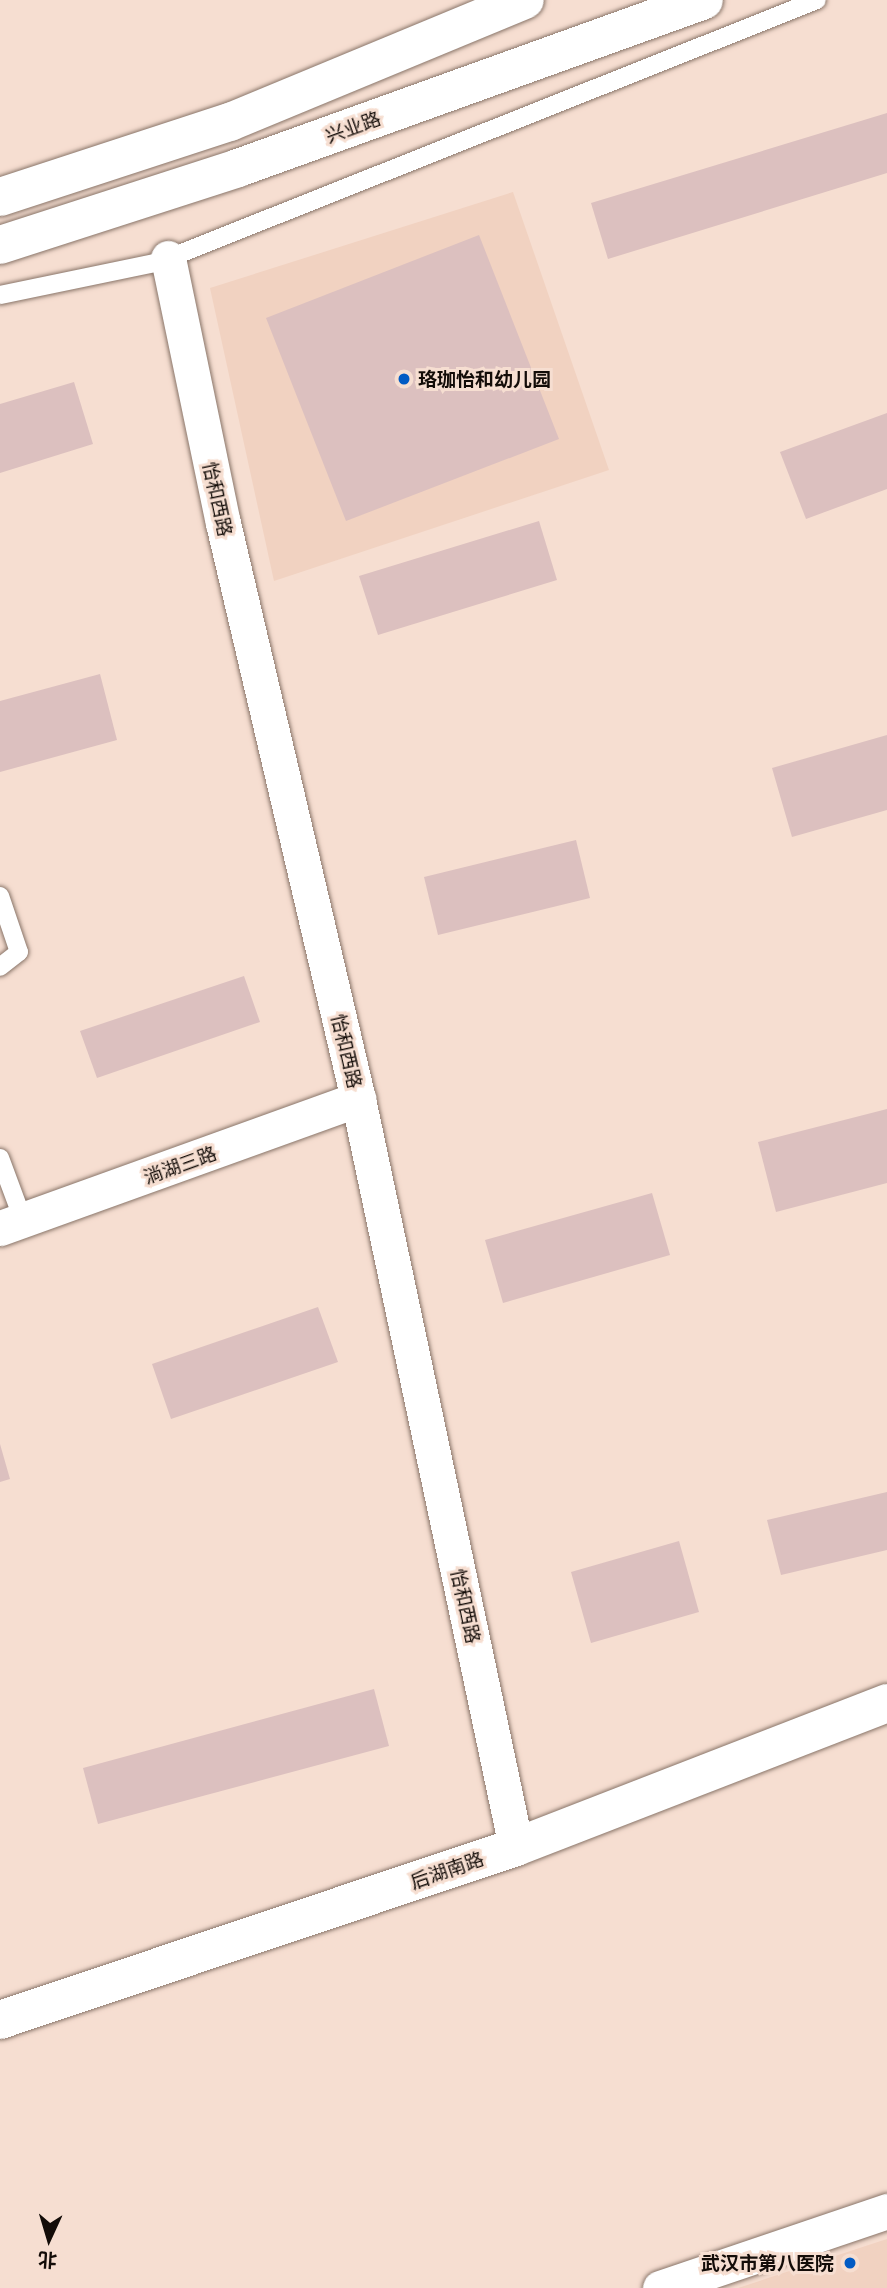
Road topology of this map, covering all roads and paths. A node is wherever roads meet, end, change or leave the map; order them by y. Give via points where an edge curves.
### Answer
1 (525, 0) edge
2 (704, 0) edge
3 (817, 0) edge
4 (0, 198) edge
5 (0, 245) edge
6 (168, 258) junction
7 (0, 295) edge
8 (0, 896) edge
9 (0, 967) edge
10 (358, 1099) junction
11 (0, 1158) edge
12 (11, 1224) edge
13 (887, 1703) edge
14 (516, 1847) junction
15 (0, 2020) edge
16 (887, 2211) edge
17 (660, 2288) edge

1 - 4 main road via 230,122
2 - 5 main road, 兴业路 via 238,168
3 - 6 lane
6 - 7 lane
6 - 10 street, 怡和西路 via 223,523
8 - 9 lane via 19,952
10 - 12 street, 淌湖三路
10 - 14 street, 怡和西路
11 - 12 lane
13 - 14 main road, 后湖南路
14 - 15 main road, 后湖南路
16 - 17 street

